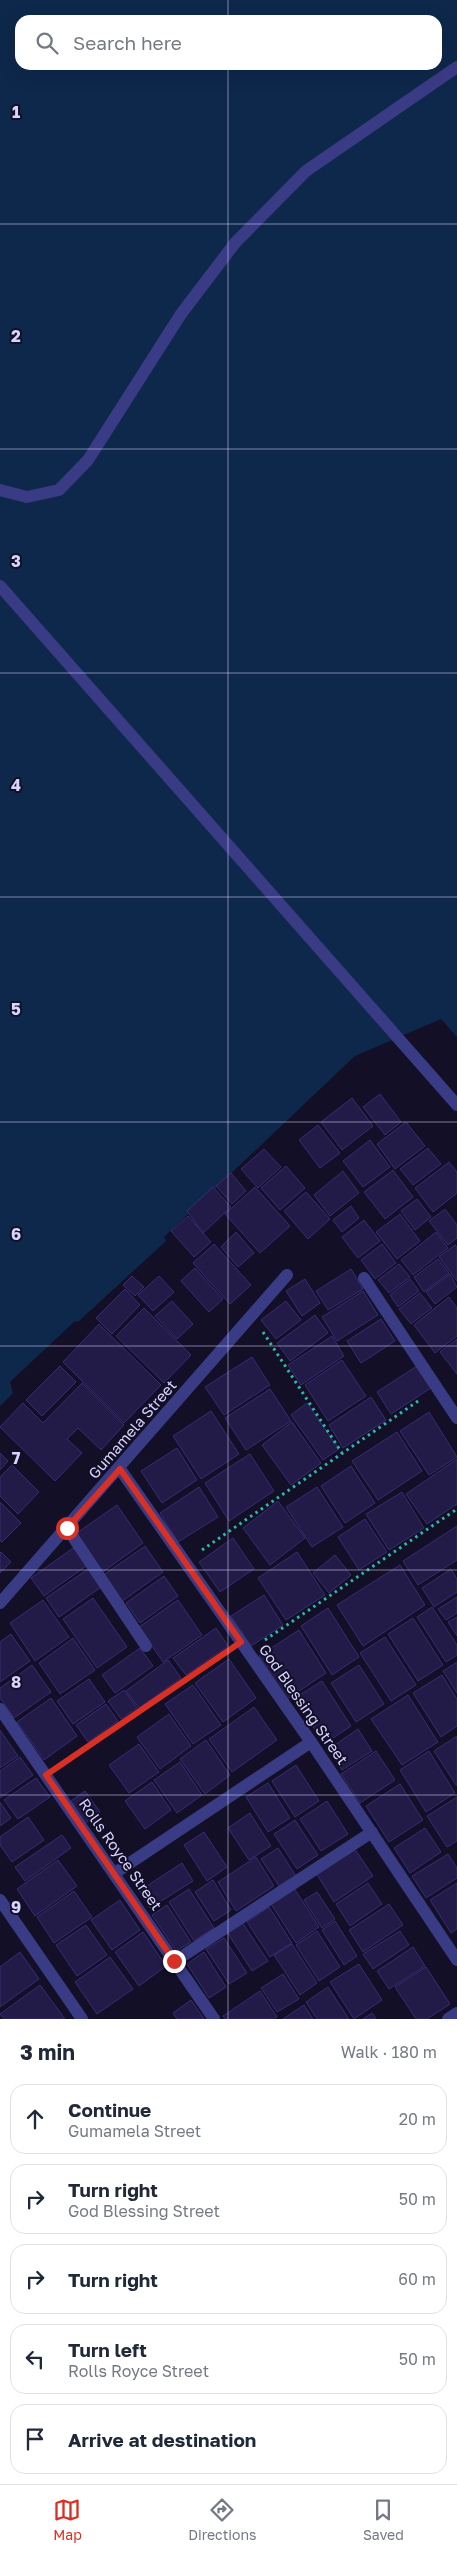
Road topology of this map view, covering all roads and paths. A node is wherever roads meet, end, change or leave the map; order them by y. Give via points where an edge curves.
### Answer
1 (457, 67) edge
2 (0, 490) edge
3 (0, 586) edge
4 (457, 1105) edge
5 (287, 1275) dead end
6 (364, 1278) dead end
7 (252, 1315) junction
8 (437, 1388) junction
9 (457, 1418) edge
10 (342, 1453) junction
11 (120, 1469) junction
12 (457, 1510) edge
13 (67, 1528) junction
14 (185, 1562) junction
15 (0, 1603) edge
16 (146, 1646) dead end
17 (244, 1647) junction
18 (0, 1709) edge
19 (311, 1742) junction
20 (46, 1775) junction
21 (372, 1832) junction
22 (115, 1873) junction
23 (0, 1900) edge
24 (457, 1960) edge
25 (174, 1961) junction
26 (457, 2013) edge
27 (82, 2019) edge
28 (214, 2019) edge
29 (448, 2019) edge

1 - 2 street via 306,171 236,243 181,314 88,460 59,490 27,497
3 - 4 street
5 - 7 street, Gumamela Street
6 - 8 street
7 - 10 path
7 - 11 street, Gumamela Street
8 - 9 street
8 - 10 path
10 - 14 path
11 - 13 street, Gumamela Street
11 - 14 street, God Blessing Street
12 - 17 path
13 - 15 street, Gumamela Street
13 - 16 street
14 - 17 street, God Blessing Street
17 - 19 street, God Blessing Street
17 - 20 path
18 - 20 street, Rolls Royce Street
19 - 21 street, God Blessing Street
19 - 22 street
20 - 22 street, Rolls Royce Street
21 - 24 street, God Blessing Street
21 - 25 street
22 - 25 street, Rolls Royce Street
23 - 27 street
25 - 28 street, Rolls Royce Street
26 - 29 street

